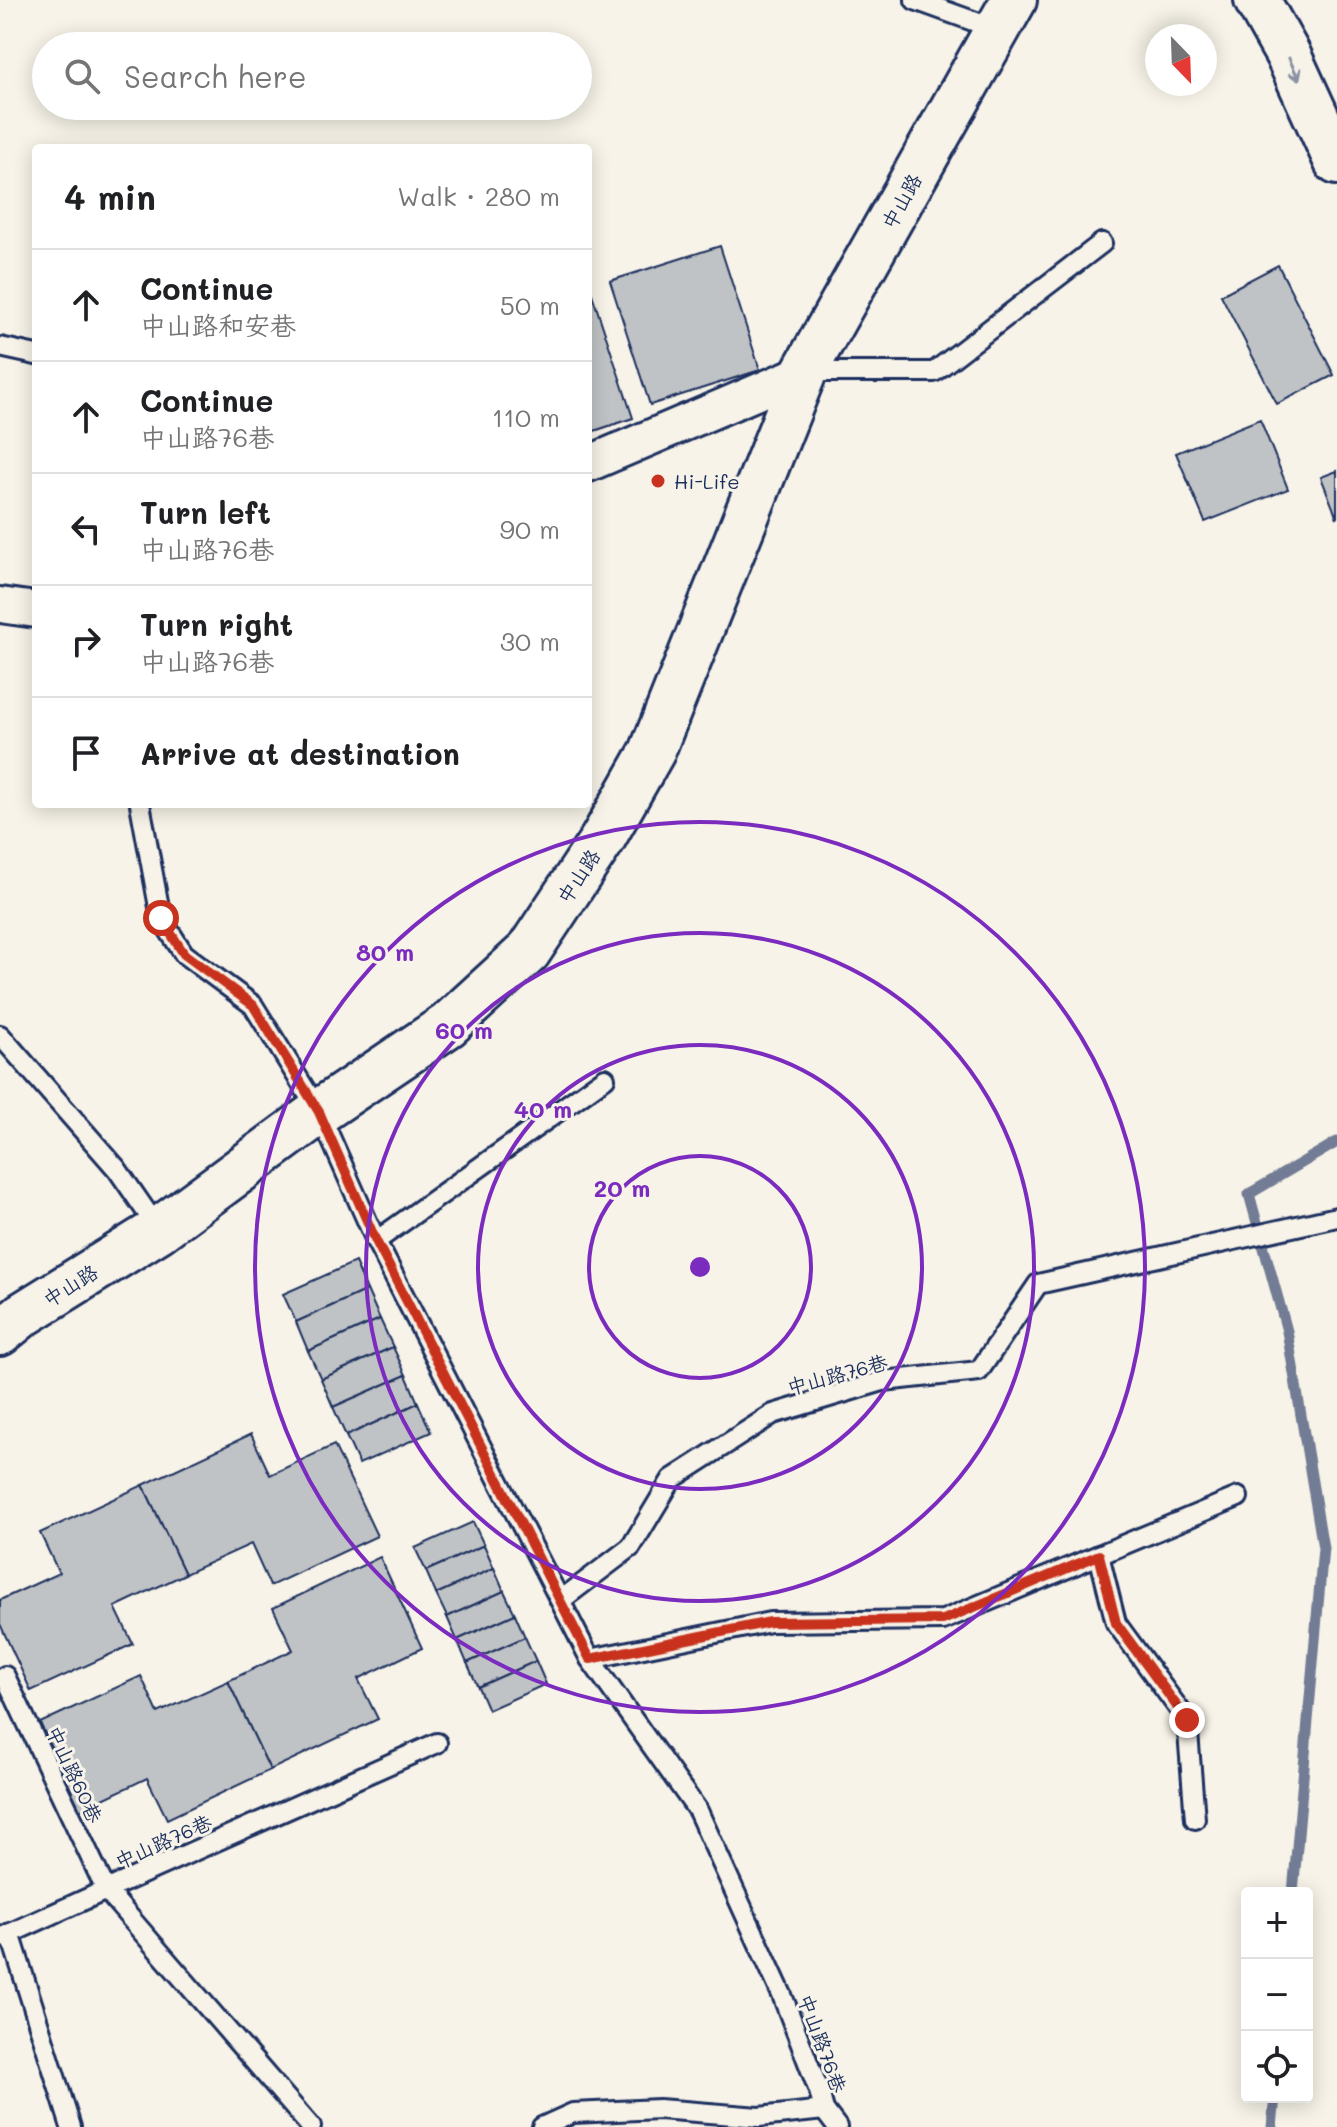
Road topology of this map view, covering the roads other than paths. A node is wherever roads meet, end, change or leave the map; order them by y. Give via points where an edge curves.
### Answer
1 (915, 0) edge
2 (1257, 0) edge
3 (1006, 15) edge
4 (1337, 162) edge
5 (1102, 243) dead end
6 (0, 347) edge
7 (32, 354) edge
8 (804, 372) junction
9 (592, 462) edge
10 (0, 605) edge
11 (32, 609) edge
12 (141, 808) edge
13 (0, 1035) edge
14 (605, 1078) dead end
15 (319, 1112) junction
16 (1337, 1217) edge
17 (159, 1230) junction
18 (376, 1241) junction
19 (7, 1318) edge
20 (1238, 1497) dead end
21 (1099, 1555) junction
22 (561, 1600) junction
23 (590, 1659) junction
24 (5, 1676) dead end
25 (437, 1743) dead end
26 (1195, 1819) dead end
27 (106, 1890) junction
28 (5, 1935) edge
29 (824, 2110) junction
30 (71, 2127) edge
31 (311, 2127) edge
32 (542, 2127) edge
33 (837, 2127) edge

1 - 3 lane, 中山路
2 -> 4 street
3 - 8 street, 中山路
5 - 8 lane via 934,372
6 - 7 lane
8 - 9 street
8 - 15 street, 中山路 via 652,752 602,840 528,952 448,1025
10 - 11 street
12 - 15 lane, 中山路76巷 via 161,918 184,954 253,1005
13 - 17 lane via 117,1169
14 - 18 lane
15 - 17 street, 中山路
15 - 18 lane, 中山路76巷
16 - 22 lane, 中山路76巷 via 1038,1284 979,1371 883,1381 773,1414 672,1479 631,1547
17 - 19 street, 中山路
18 - 22 lane, 中山路76巷
20 - 21 lane
21 - 23 lane via 943,1620 770,1622
21 - 26 lane via 1116,1623 1187,1720
22 - 23 lane, 中山路76巷
23 - 29 lane, 中山路76巷 via 698,1811 782,1995
24 - 27 lane, 中山路60巷
25 - 27 lane, 中山路76巷
27 - 28 lane
27 - 31 lane, 中山路76巷
28 - 30 lane
29 - 32 lane, 中山路76巷 via 759,2117 659,2109 573,2113
29 - 33 lane, 中山路76巷

